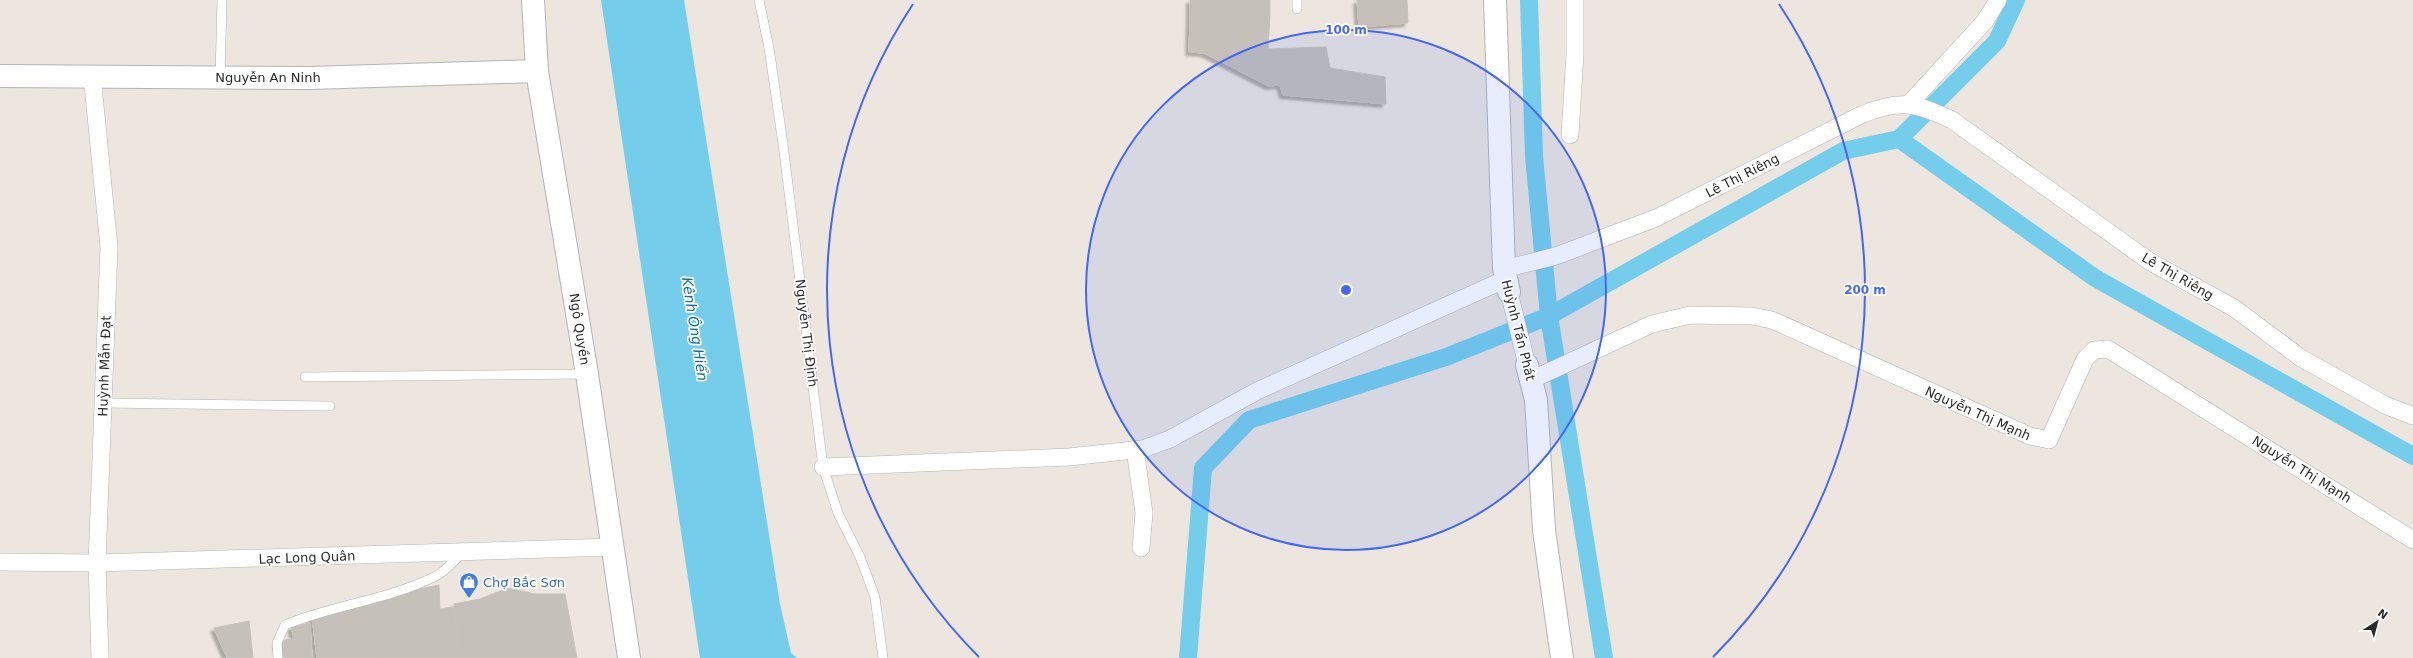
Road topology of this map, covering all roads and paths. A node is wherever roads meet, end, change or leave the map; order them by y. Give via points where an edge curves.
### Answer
1 (222, 0) edge
2 (533, 0) edge
3 (759, 0) edge
4 (1495, 0) edge
5 (1575, 0) edge
6 (1998, 0) edge
7 (537, 71) junction
8 (92, 75) junction
9 (0, 76) edge
10 (220, 77) junction
11 (1910, 104) junction
12 (1570, 135) dead end
13 (1509, 277) junction
14 (1535, 372) junction
15 (587, 374) junction
16 (305, 377) dead end
17 (102, 403) junction
18 (330, 406) dead end
19 (2413, 416) edge
20 (1135, 450) junction
21 (823, 467) junction
22 (2413, 540) edge
23 (613, 547) junction
24 (1141, 548) dead end
25 (462, 553) junction
26 (0, 562) edge
27 (97, 563) junction
28 (100, 658) edge
29 (278, 658) edge
30 (629, 658) edge
31 (883, 658) edge
32 (1562, 658) edge

1 - 10 lane
2 - 7 street, Ngô Quyền
3 - 21 lane, Nguyễn Thị Định via 783,144
4 - 13 street, Huỳnh Tấn Phát
5 - 12 street
6 - 11 street via 1985,21
7 - 10 street, Nguyễn An Ninh via 310,78
7 - 15 street, Ngô Quyền
8 - 9 street, Nguyễn An Ninh
8 - 10 street, Nguyễn An Ninh
8 - 17 street, Huỳnh Mẫn Đạt via 109,247
11 - 13 street, Lê Thị Riêng via 1885,105 1863,114 1656,218
11 - 19 street, Lê Thị Riêng via 1952,120 2149,261 2234,308 2301,358 2385,405
13 - 14 street, Huỳnh Tấn Phát
13 - 20 street, Lê Thị Riêng via 1257,391 1170,439
14 - 22 street, Nguyễn Thị Mạnh via 1652,324 1690,315 1752,316 1772,320 2042,440 2049,440 2086,359 2094,350 2108,349
14 - 32 street, Huỳnh Tấn Phát via 1544,530
15 - 16 lane
15 - 23 street, Ngô Quyền
17 - 18 lane
17 - 27 street, Huỳnh Mẫn Đạt
20 - 21 street, Lê Thị Riêng via 1069,457
20 - 24 street via 1144,513
21 - 31 lane, Nguyễn Thị Định via 838,513 860,557 875,597
23 - 25 street, Lạc Long Quân
23 - 30 street, Ngô Quyền
25 - 27 street, Lạc Long Quân
25 - 29 lane via 435,577 361,603 306,616 285,625 277,643
26 - 27 street, Lạc Long Quân
27 - 28 street, Huỳnh Mẫn Đạt

